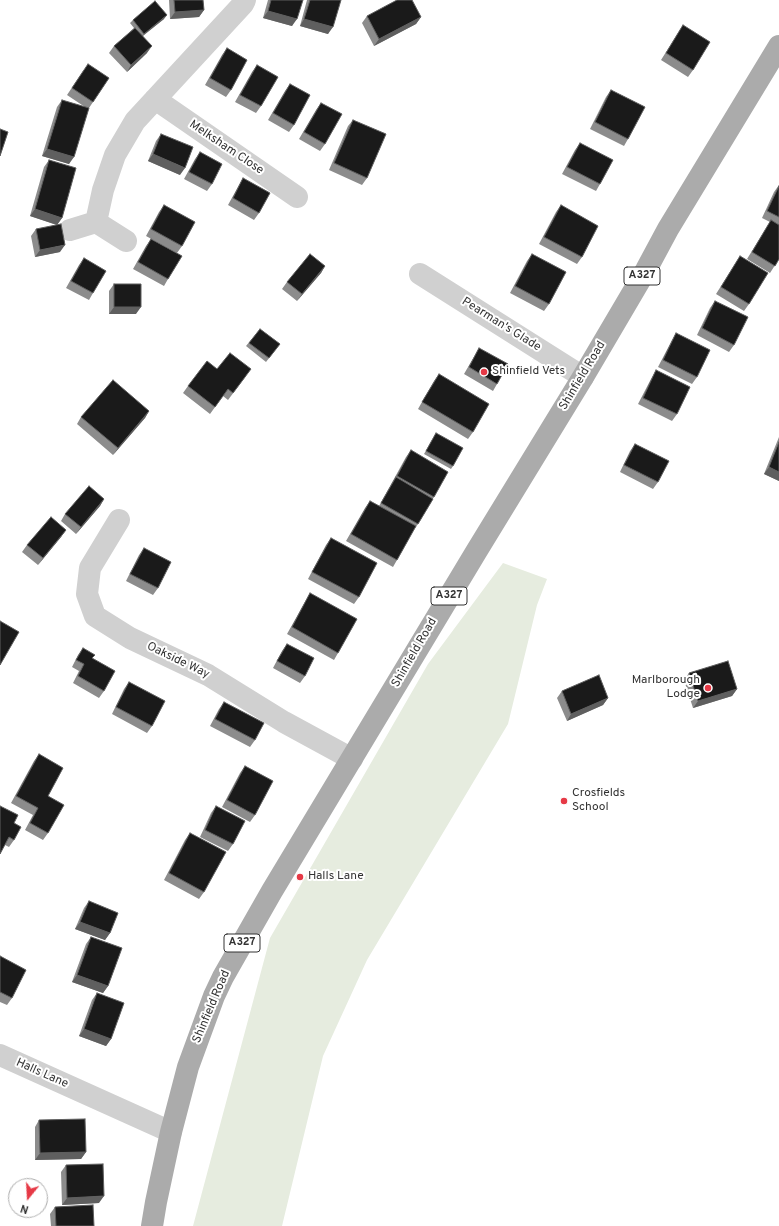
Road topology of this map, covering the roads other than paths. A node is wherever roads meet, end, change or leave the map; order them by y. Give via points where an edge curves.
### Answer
1 (245, 0) edge
2 (779, 46) edge
3 (155, 99) junction
4 (297, 197) dead end
5 (96, 222) junction
6 (70, 230) dead end
7 (126, 241) dead end
8 (420, 274) dead end
9 (583, 377) junction
10 (119, 520) dead end
11 (352, 759) junction
12 (0, 1055) edge
13 (171, 1132) junction
14 (152, 1226) edge

1 - 3 street
2 - 9 main road, Shinfield Road / A327 via 668,229
3 - 4 street, Melksham Close
3 - 5 street via 135,121 115,155
5 - 6 street
5 - 7 street
8 - 9 street, Pearman's Glade
9 - 11 main road, Shinfield Road / A327
10 - 11 street, Oakside Way via 90,568 87,594 95,616 130,638 208,675 284,722
11 - 13 main road, Shinfield Road / A327 via 223,977 188,1067
12 - 13 street, Halls Lane
13 - 14 main road, Shinfield Road / A327

